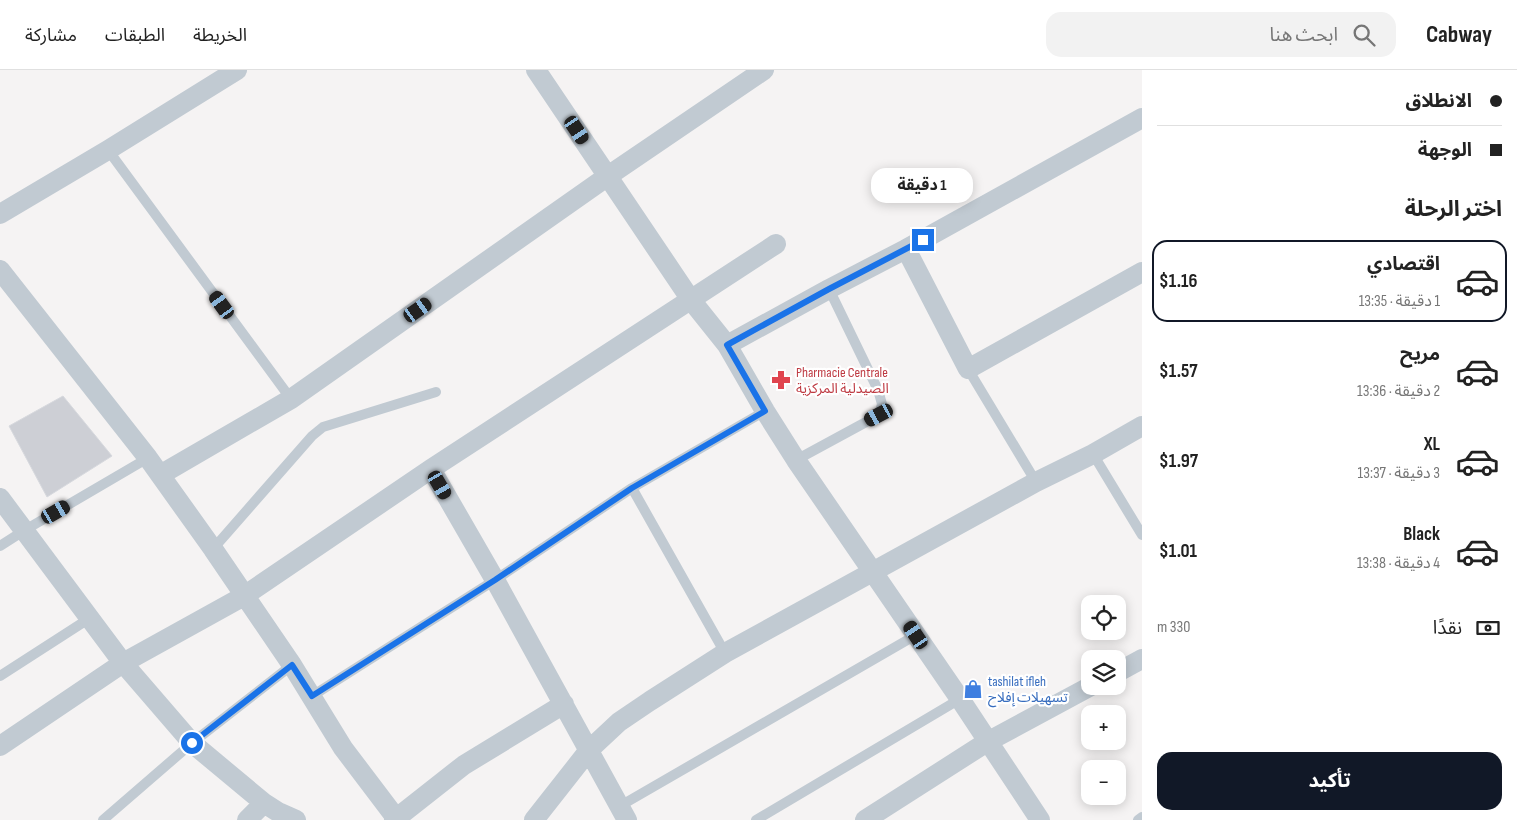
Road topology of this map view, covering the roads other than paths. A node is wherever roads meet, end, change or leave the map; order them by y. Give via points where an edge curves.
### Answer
1 (536, 70) edge
2 (764, 70) edge
3 (230, 72) edge
4 (1142, 118) edge
5 (108, 150) junction
6 (608, 176) junction
7 (0, 214) edge
8 (776, 244) dead end
9 (906, 249) junction
10 (0, 270) edge
11 (1142, 272) edge
12 (829, 289) junction
13 (691, 300) junction
14 (727, 345) junction
15 (968, 369) junction
16 (436, 392) dead end
17 (291, 399) junction
18 (765, 411) junction
19 (1142, 426) edge
20 (1093, 454) junction
21 (148, 458) junction
22 (796, 460) junction
23 (431, 469) junction
24 (160, 475) junction
25 (1036, 482) junction
26 (632, 488) junction
27 (0, 498) edge
28 (25, 530) junction
29 (1142, 535) edge
30 (0, 546) edge
31 (213, 549) junction
32 (873, 572) junction
33 (495, 580) junction
34 (244, 596) junction
35 (90, 618) junction
36 (916, 635) junction
37 (725, 653) junction
38 (1142, 659) edge
39 (123, 663) junction
40 (292, 665) junction
41 (1126, 668) edge
42 (0, 676) edge
43 (1081, 692) edge
44 (312, 696) junction
45 (960, 699) junction
46 (564, 704) junction
47 (988, 742) junction
48 (192, 743) junction
49 (0, 746) edge
50 (590, 750) junction
51 (264, 803) junction
52 (624, 813) edge
53 (1142, 817) edge
54 (395, 819) edge
55 (103, 820) edge
56 (247, 820) edge
57 (296, 820) edge
58 (534, 820) edge
59 (756, 820) edge
60 (865, 820) edge
61 (1040, 820) edge
62 (1138, 820) edge

1 - 6 street
2 - 6 street
3 - 5 street
4 - 9 street
5 - 7 street
5 - 17 lane
6 - 13 street
6 - 17 street
8 - 13 street
9 - 12 street
9 - 15 street
10 - 21 street
11 - 15 street
12 - 14 street
12 - 22 lane via 882,404 879,415
13 - 14 street
13 - 23 street
14 - 18 street
15 - 25 lane
16 - 31 lane via 323,427
17 - 24 street
18 - 22 street
18 - 26 lane
19 - 20 street
20 - 25 street
20 - 29 lane
21 - 24 street
21 - 28 lane
22 - 32 street
23 - 33 street
23 - 34 street
24 - 31 street
25 - 32 street
26 - 33 lane
26 - 37 lane
27 - 28 street
28 - 30 lane
28 - 35 street
31 - 34 street
32 - 36 street
32 - 37 street
33 - 44 lane
33 - 46 street
34 - 39 street
34 - 40 street
35 - 39 street
35 - 42 lane
36 - 45 street
36 - 52 lane
37 - 50 street via 619,722
38 - 41 street
39 - 48 street
39 - 49 street
40 - 44 street
40 - 48 lane
43 - 47 street
44 - 54 street via 344,748
45 - 47 street
45 - 59 lane
46 - 50 street
46 - 54 street via 464,765
47 - 60 street
47 - 61 street
48 - 51 street
48 - 55 lane
50 - 52 street
50 - 58 street
51 - 56 street
51 - 57 street
53 - 62 lane

